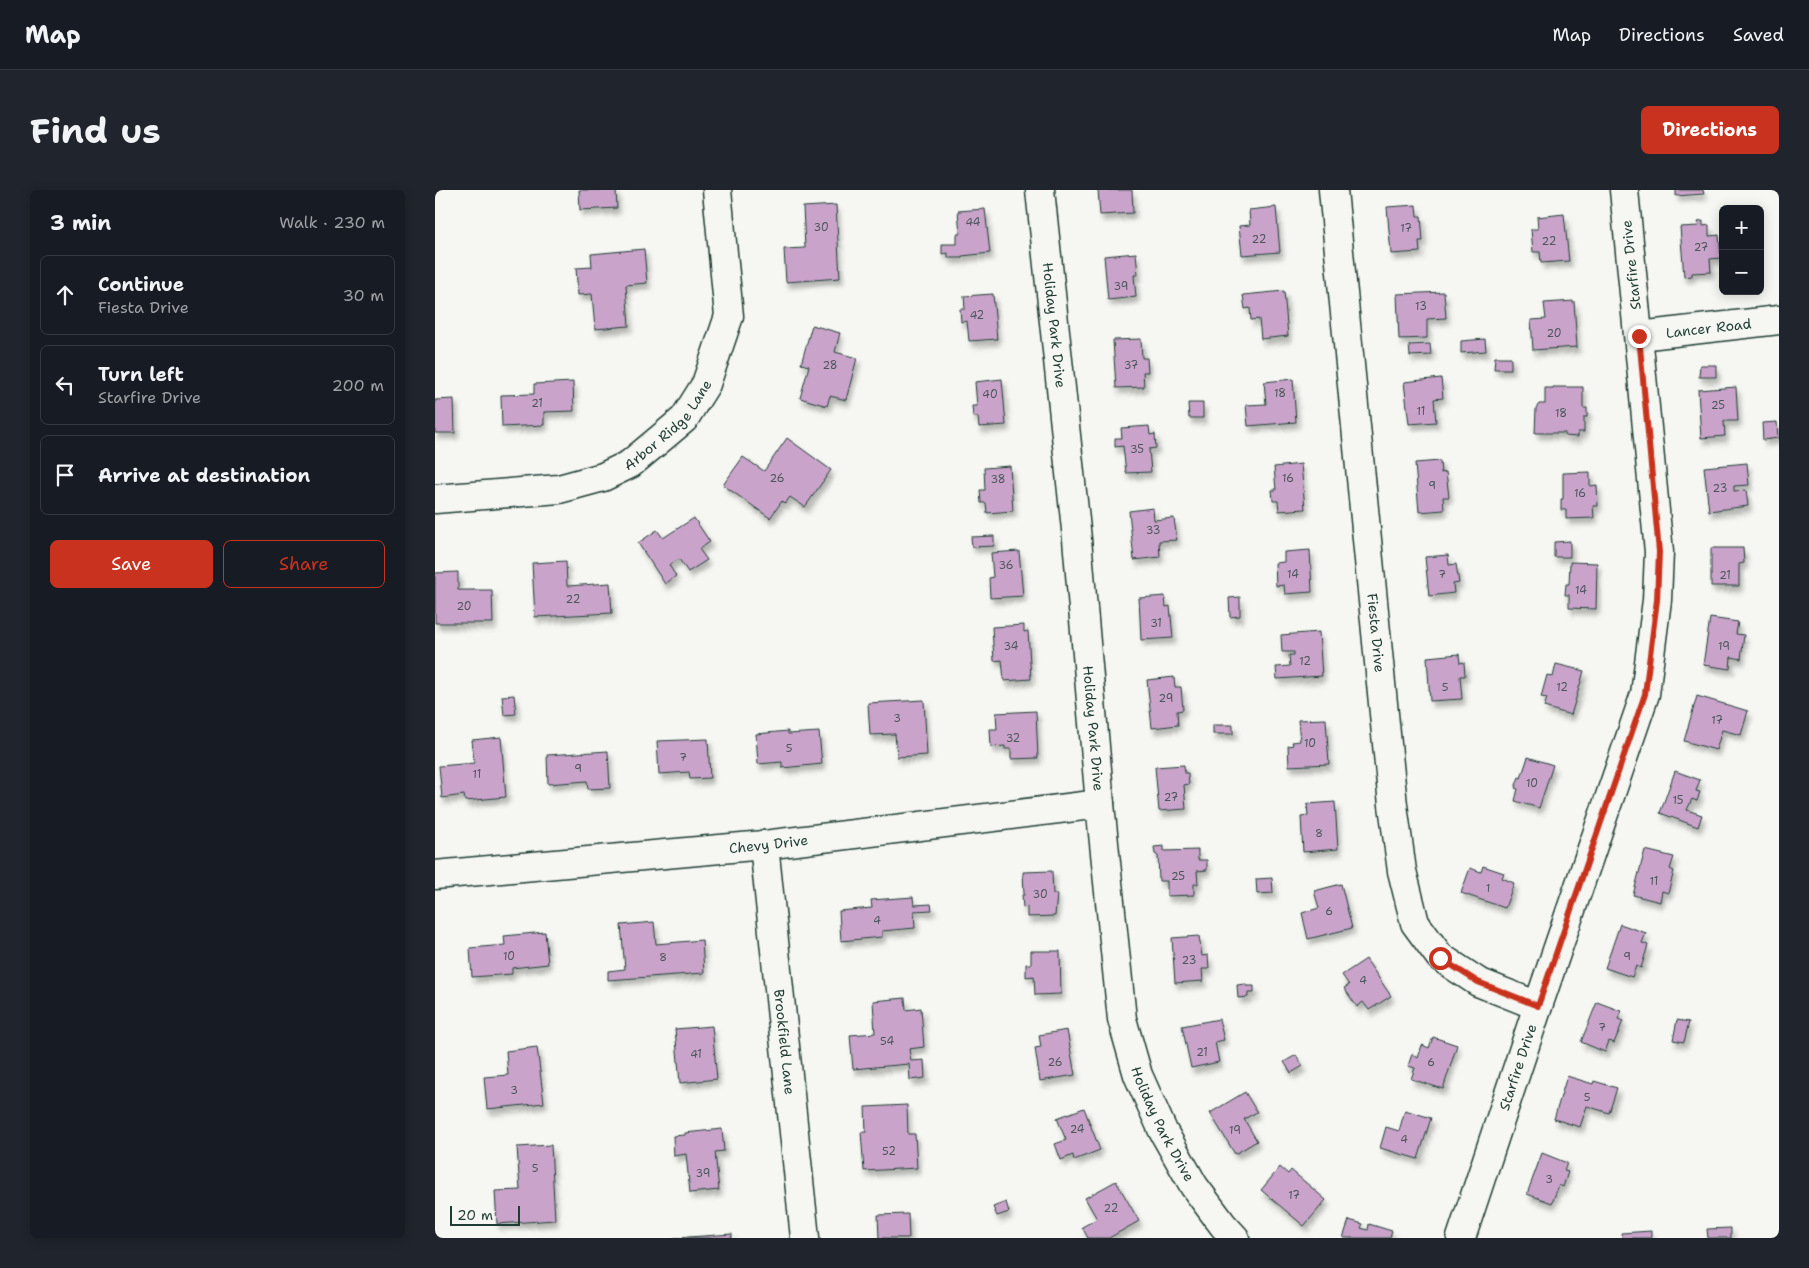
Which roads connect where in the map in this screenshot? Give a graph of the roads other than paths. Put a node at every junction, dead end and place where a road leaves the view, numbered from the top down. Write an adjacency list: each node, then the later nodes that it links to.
1 (717, 190): 7 (street, Arbor Ridge Lane)
2 (1040, 190): 8 (street, Holiday Park Drive)
3 (1333, 190): 11 (street, Fiesta Drive)
4 (1624, 190): 6 (street, Starfire Drive)
5 (1779, 320): 6 (street, Lancer Road)
6 (1639, 336): 11 (street, Starfire Drive)
7 (435, 499)
8 (1100, 804): 9 (street, Chevy Drive); 13 (street, Holiday Park Drive)
9 (764, 845): 10 (street, Chevy Drive); 12 (street, Brookfield Lane)
10 (435, 875)
11 (1538, 1006): 14 (street, Starfire Drive)
12 (805, 1238)
13 (1235, 1238)
14 (1461, 1238)

